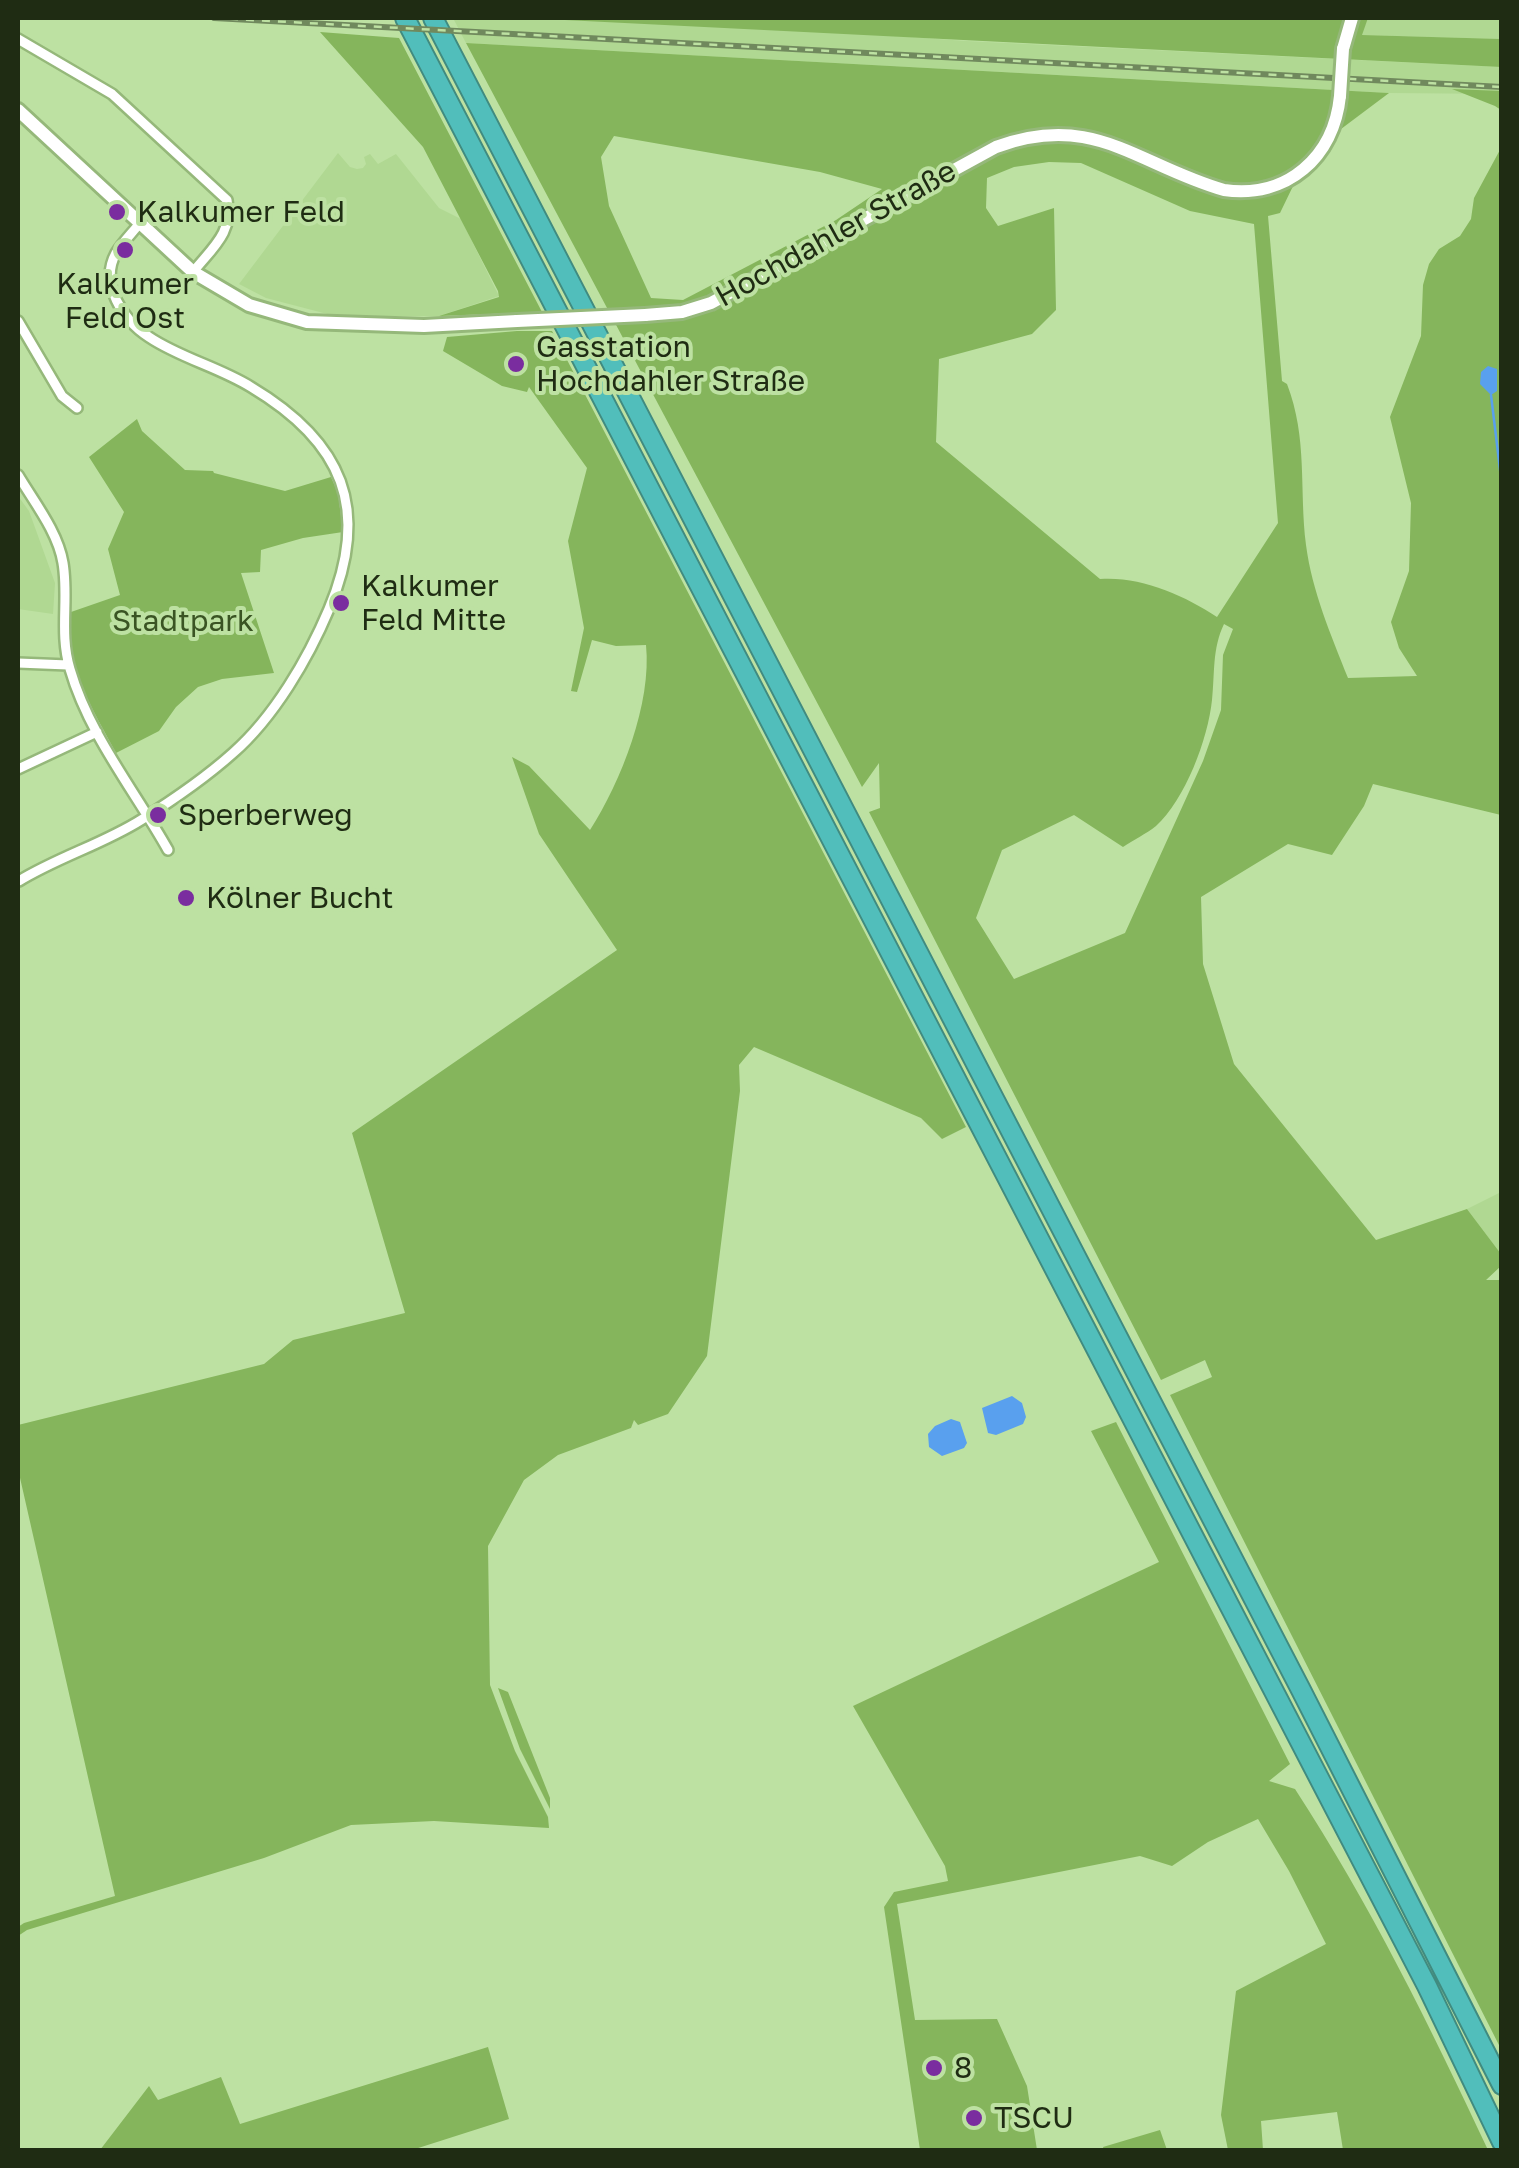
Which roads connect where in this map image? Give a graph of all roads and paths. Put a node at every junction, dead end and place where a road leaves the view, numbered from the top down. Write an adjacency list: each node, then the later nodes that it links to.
1 (405, 18): 19 (highway)
2 (434, 18): 18 (highway)
3 (1352, 18): 7 (main road, Hochdahler Straße, bridge)
4 (18, 39): 7 (street)
5 (18, 110): 6 (main road, Hochdahler Straße)
6 (140, 224): 7 (main road, Hochdahler Straße); 15 (street)
7 (194, 272)
8 (18, 321): 9 (street)
9 (77, 408)
10 (18, 475): 12 (street)
11 (18, 663): 12 (street)
12 (68, 665): 13 (street)
13 (97, 732): 14 (street); 15 (street)
14 (18, 769)
15 (148, 815): 16 (street); 17 (street)
16 (168, 850)
17 (19, 880)
18 (1502, 2085)
19 (1502, 2142)

